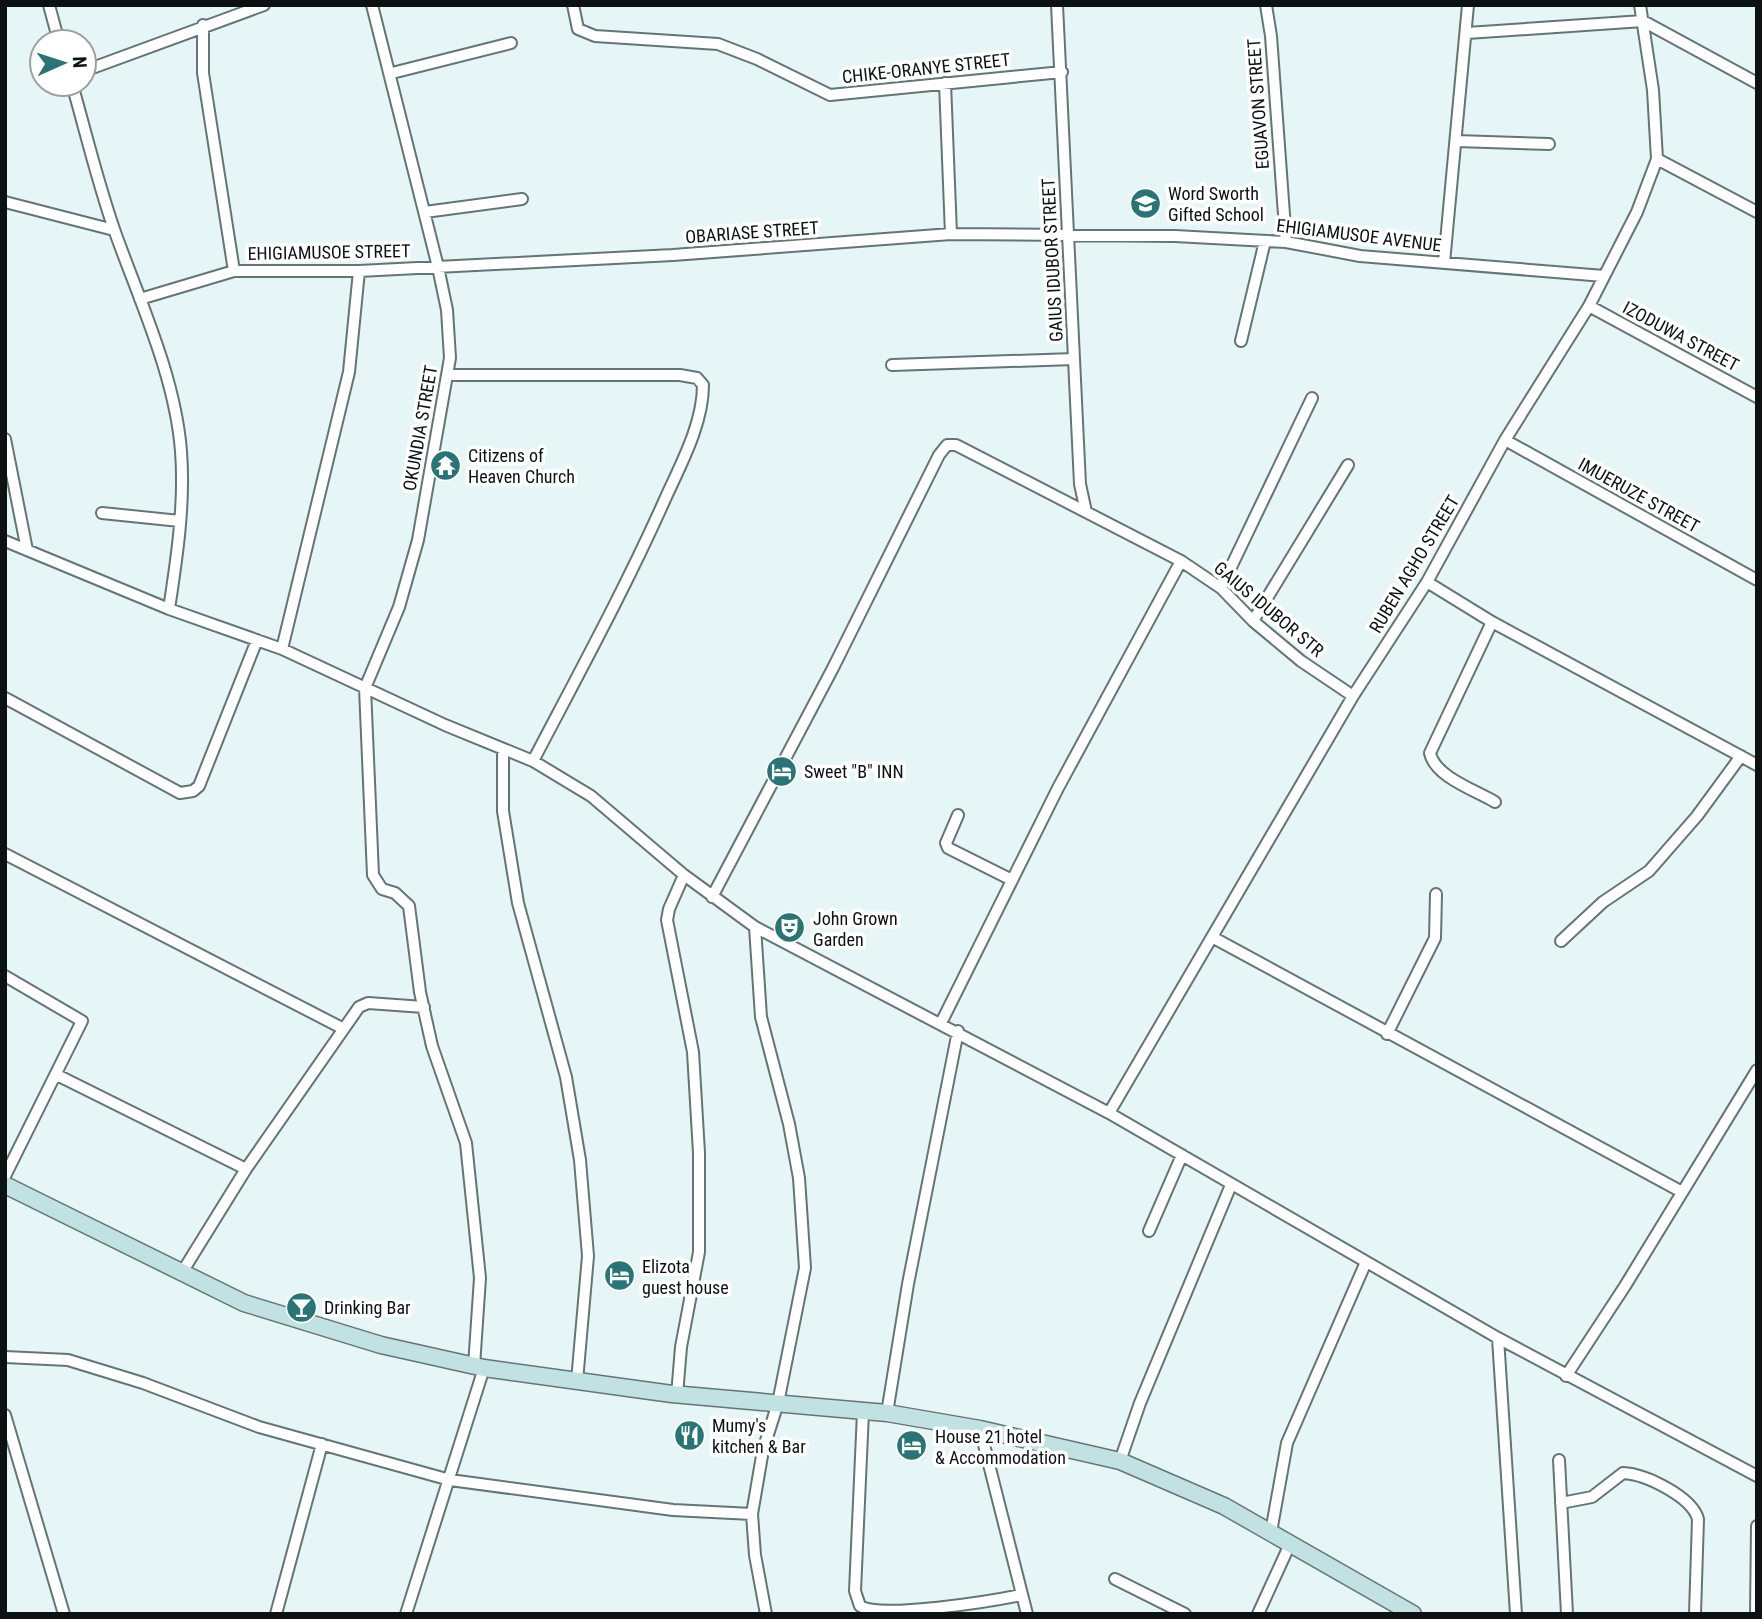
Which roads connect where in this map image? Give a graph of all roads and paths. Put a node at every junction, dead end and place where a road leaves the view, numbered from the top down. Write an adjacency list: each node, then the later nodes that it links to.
1 (50, 5): 11 (street)
2 (264, 5): 10 (street)
3 (372, 5): 16 (street, OKUNDIA STREET)
4 (573, 5): 17 (street, CHIKE-ORANYE STREET)
5 (1057, 5): 15 (street, GAIUS IDUBOR STREET)
6 (1266, 5): 31 (street, EGUAVON STREET)
7 (1468, 5): 12 (street)
8 (1640, 5): 9 (street, RUBEN AGHO STREET)
9 (1643, 21): 12 (street); 18 (street); 22 (street, RUBEN AGHO STREET)
10 (203, 25): 14 (street); 34 (street)
11 (56, 28)
12 (1466, 33): 20 (street)
13 (511, 43): 16 (street)
14 (98, 66)
15 (1062, 72): 17 (street, CHIKE-ORANYE STREET); 29 (street, GAIUS IDUBOR STREET)
16 (392, 73): 25 (street, OKUNDIA STREET)
17 (945, 83): 28 (street)
18 (1757, 83)
19 (76, 98): 27 (street)
20 (1456, 141): 21 (street); 32 (street)
21 (1549, 144)
22 (1657, 159): 26 (street); 36 (street, RUBEN AGHO STREET)
23 (522, 199): 25 (street)
24 (5, 202): 27 (street)
25 (425, 212): 33 (street, OKUNDIA STREET)
26 (1757, 212)
27 (114, 230): 37 (street)
28 (951, 234): 29 (street, OBARIASE STREET); 33 (street, OBARIASE STREET)
29 (1068, 237): 30 (street, EHIGIAMUSOE AVENUE); 40 (street, GAIUS IDUBOR STREET)
30 (1265, 241): 31 (street, EHIGIAMUSOE AVENUE); 39 (street)
31 (1286, 242): 32 (street, EHIGIAMUSOE AVENUE)
32 (1444, 263): 36 (street, EHIGIAMUSOE AVENUE)
33 (438, 267): 35 (street, EHIGIAMUSOE STREET); 42 (street, OKUNDIA STREET)
34 (234, 271): 35 (street, EHIGIAMUSOE STREET); 37 (street, EHIGIAMUSOE STREET)
35 (359, 271): 61 (street)
36 (1604, 276): 38 (street, RUBEN AGHO STREET)
37 (140, 299): 50 (street)
38 (1589, 306): 43 (street, IZODUWA STREET); 46 (street, RUBEN AGHO STREET)
39 (1241, 341)
40 (1074, 359): 41 (street); 49 (street, GAIUS IDUBOR STREET)
41 (892, 365)
42 (447, 374): 62 (street, OKUNDIA STREET); 67 (street)
43 (1757, 397)
44 (1312, 398): 56 (street)
45 (5, 439): 52 (street)
46 (1505, 440): 54 (street, IMUERUZE STREET); 55 (street, RUBEN AGHO STREET)
47 (1348, 465): 58 (street)
48 (102, 513): 50 (street)
49 (1086, 513): 53 (street, GAIUS IDUBOR STR); 75 (street, GAIUS IDUBOR STR)
50 (180, 521): 57 (street)
51 (5, 541): 52 (street)
52 (27, 550): 57 (street)
53 (1181, 561): 56 (street, GAIUS IDUBOR STR); 73 (street)
54 (1757, 580)
55 (1427, 582): 59 (street); 63 (street, RUBEN AGHO STREET)
56 (1222, 588): 58 (street, GAIUS IDUBOR STR)
57 (169, 609): 60 (street)
58 (1253, 621): 63 (street, GAIUS IDUBOR STR)
59 (1492, 622): 66 (street); 69 (street)
60 (257, 640): 61 (street); 64 (street)
61 (282, 649): 62 (street)
62 (365, 688): 65 (street); 80 (street)
63 (1353, 696): 77 (street, RUBEN AGHO STREET)
64 (5, 698)
65 (503, 750): 67 (street); 101 (street)
66 (1741, 757): 68 (street); 78 (street)
67 (533, 761): 72 (street)
68 (1757, 765)
69 (1495, 802)
70 (958, 815): 73 (street)
71 (5, 854): 82 (street)
72 (684, 875): 75 (street); 102 (street)
73 (1012, 880): 81 (street)
74 (1436, 894): 84 (street)
75 (712, 897): 76 (street)
76 (755, 927): 81 (street); 103 (street)
77 (1212, 937): 84 (street); 87 (street, RUBEN AGHO STREET)
78 (1561, 941)
79 (5, 976): 86 (street)
80 (424, 1007): 82 (street); 99 (street)
81 (941, 1023): 83 (street)
82 (342, 1028): 89 (street)
83 (957, 1031): 87 (street); 105 (street)
84 (1387, 1034): 93 (street)
85 (1757, 1070): 93 (street)
86 (57, 1075): 89 (street); 90 (street)
87 (1109, 1113): 88 (street)
88 (1182, 1155): 92 (street); 94 (street)
89 (246, 1169): 96 (street)
90 (5, 1176)
91 (5, 1185): 96 (street)
92 (1231, 1185): 95 (street); 110 (street)
93 (1682, 1192): 100 (street)
94 (1149, 1231)
95 (1366, 1262): 97 (street); 116 (street)
96 (181, 1274): 99 (street)
97 (1498, 1338): 100 (street); 128 (street)
98 (5, 1357): 108 (street)
99 (479, 1367): 101 (street); 112 (street)
100 (1566, 1376): 111 (street)
101 (577, 1381): 102 (street)
102 (677, 1395): 103 (street)
103 (778, 1403): 104 (street); 114 (street)
104 (863, 1412): 105 (street); 119 (street)
105 (887, 1413): 107 (street)
106 (5, 1415): 120 (street)
107 (979, 1429): 110 (street); 119 (street)
108 (322, 1444): 112 (street); 121 (street)
109 (1559, 1460): 113 (street)
110 (1119, 1461): 116 (street)
111 (1757, 1476)
112 (450, 1480): 114 (street); 122 (street)
113 (1561, 1503): 129 (street); 130 (street)
114 (752, 1514): 123 (street)
115 (1757, 1526): 131 (street)
116 (1271, 1532): 117 (street)
117 (1290, 1544): 126 (street); 127 (street)
118 (1115, 1579): 125 (street)
119 (1021, 1595): 124 (street)
120 (64, 1614)
121 (276, 1614)
122 (407, 1614)
123 (766, 1614)
124 (1027, 1614)
125 (1185, 1614)
126 (1258, 1614)
127 (1413, 1614)
128 (1516, 1614)
129 (1567, 1614)
130 (1695, 1614)
131 (1756, 1614)

